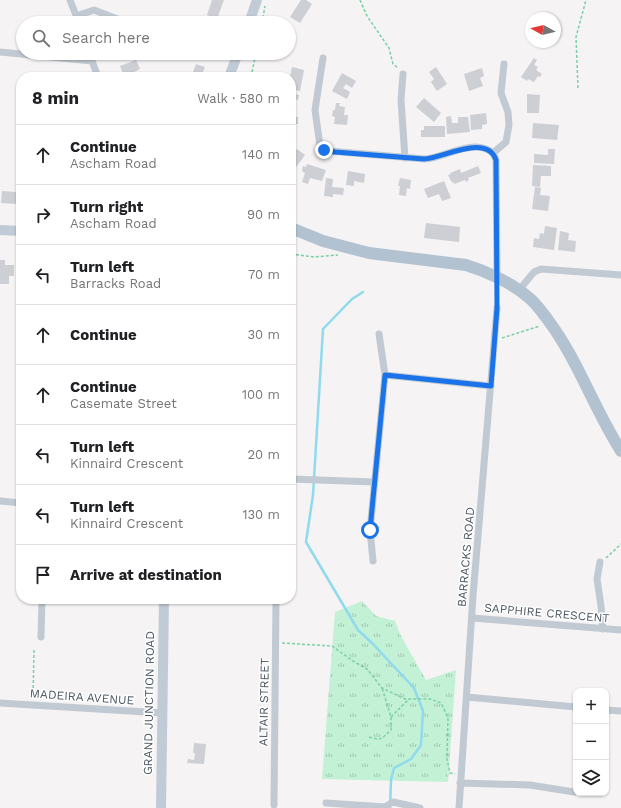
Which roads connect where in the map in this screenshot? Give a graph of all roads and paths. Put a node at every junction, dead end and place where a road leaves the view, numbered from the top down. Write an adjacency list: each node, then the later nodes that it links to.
1 (70, 0): 5 (street)
2 (360, 0): 21 (path)
3 (586, 0): 22 (path)
4 (261, 2): 8 (main road); 9 (path)
5 (76, 16)
6 (84, 16): 7 (street)
7 (110, 16)
8 (253, 16)
9 (262, 16)
10 (0, 52): 11 (street)
11 (16, 54)
12 (323, 58): 24 (street)
13 (82, 60): 16 (street)
14 (235, 60): 19 (main road)
15 (255, 60): 20 (path)
16 (92, 61): 18 (street)
17 (504, 64): 23 (street)
18 (96, 72)
19 (231, 72)
20 (252, 72)
21 (403, 74): 24 (street)
22 (578, 88)
23 (493, 153): 24 (street); 31 (street)
24 (405, 158)
25 (0, 230): 27 (main road)
26 (296, 230): 31 (main road)
27 (16, 231)
28 (296, 254): 29 (path)
29 (338, 256)
30 (621, 275): 32 (street)
31 (497, 277): 32 (main road); 33 (path)
32 (519, 290): 34 (main road)
33 (497, 308): 36 (street, BARRACKS ROAD)
34 (550, 323): 36 (path); 39 (main road)
35 (378, 334): 37 (street)
36 (494, 340): 38 (street, BARRACKS ROAD)
37 (385, 375): 38 (street); 41 (street)
38 (491, 386): 50 (street, BARRACKS ROAD)
39 (621, 451)
40 (296, 479): 41 (street)
41 (374, 482): 45 (street)
42 (0, 501): 43 (street)
43 (16, 503)
44 (621, 544): 46 (path)
45 (373, 561)
46 (599, 563): 51 (street)
47 (42, 604): 53 (street)
48 (164, 604): 64 (main road, GRAND JUNCTION ROAD)
49 (276, 604): 54 (street, ALTAIR STREET)
50 (472, 618): 51 (street, SAPPHIRE CRESCENT); 57 (street, BARRACKS ROAD)
51 (603, 629): 52 (street, SAPPHIRE CRESCENT)
52 (621, 630)
53 (41, 637)
54 (276, 643): 56 (path); 71 (street, ALTAIR STREET)
55 (34, 650): 60 (path)
56 (382, 688): 58 (path); 65 (path)
57 (467, 698): 61 (street); 68 (street, BARRACKS ROAD)
58 (408, 699): 65 (path); 67 (path)
59 (0, 703): 60 (street, MADEIRA AVENUE)
60 (33, 705): 64 (street, MADEIRA AVENUE)
61 (573, 707)
62 (609, 710): 63 (street)
63 (621, 711)
64 (162, 714): 72 (main road, GRAND JUNCTION ROAD)
65 (391, 717): 66 (path)
66 (369, 736)
67 (450, 773)
68 (460, 783): 69 (street); 74 (street, BARRACKS ROAD)
69 (573, 792)
70 (326, 803): 73 (street)
71 (274, 805)
72 (161, 808)
73 (420, 808)
74 (459, 808)

